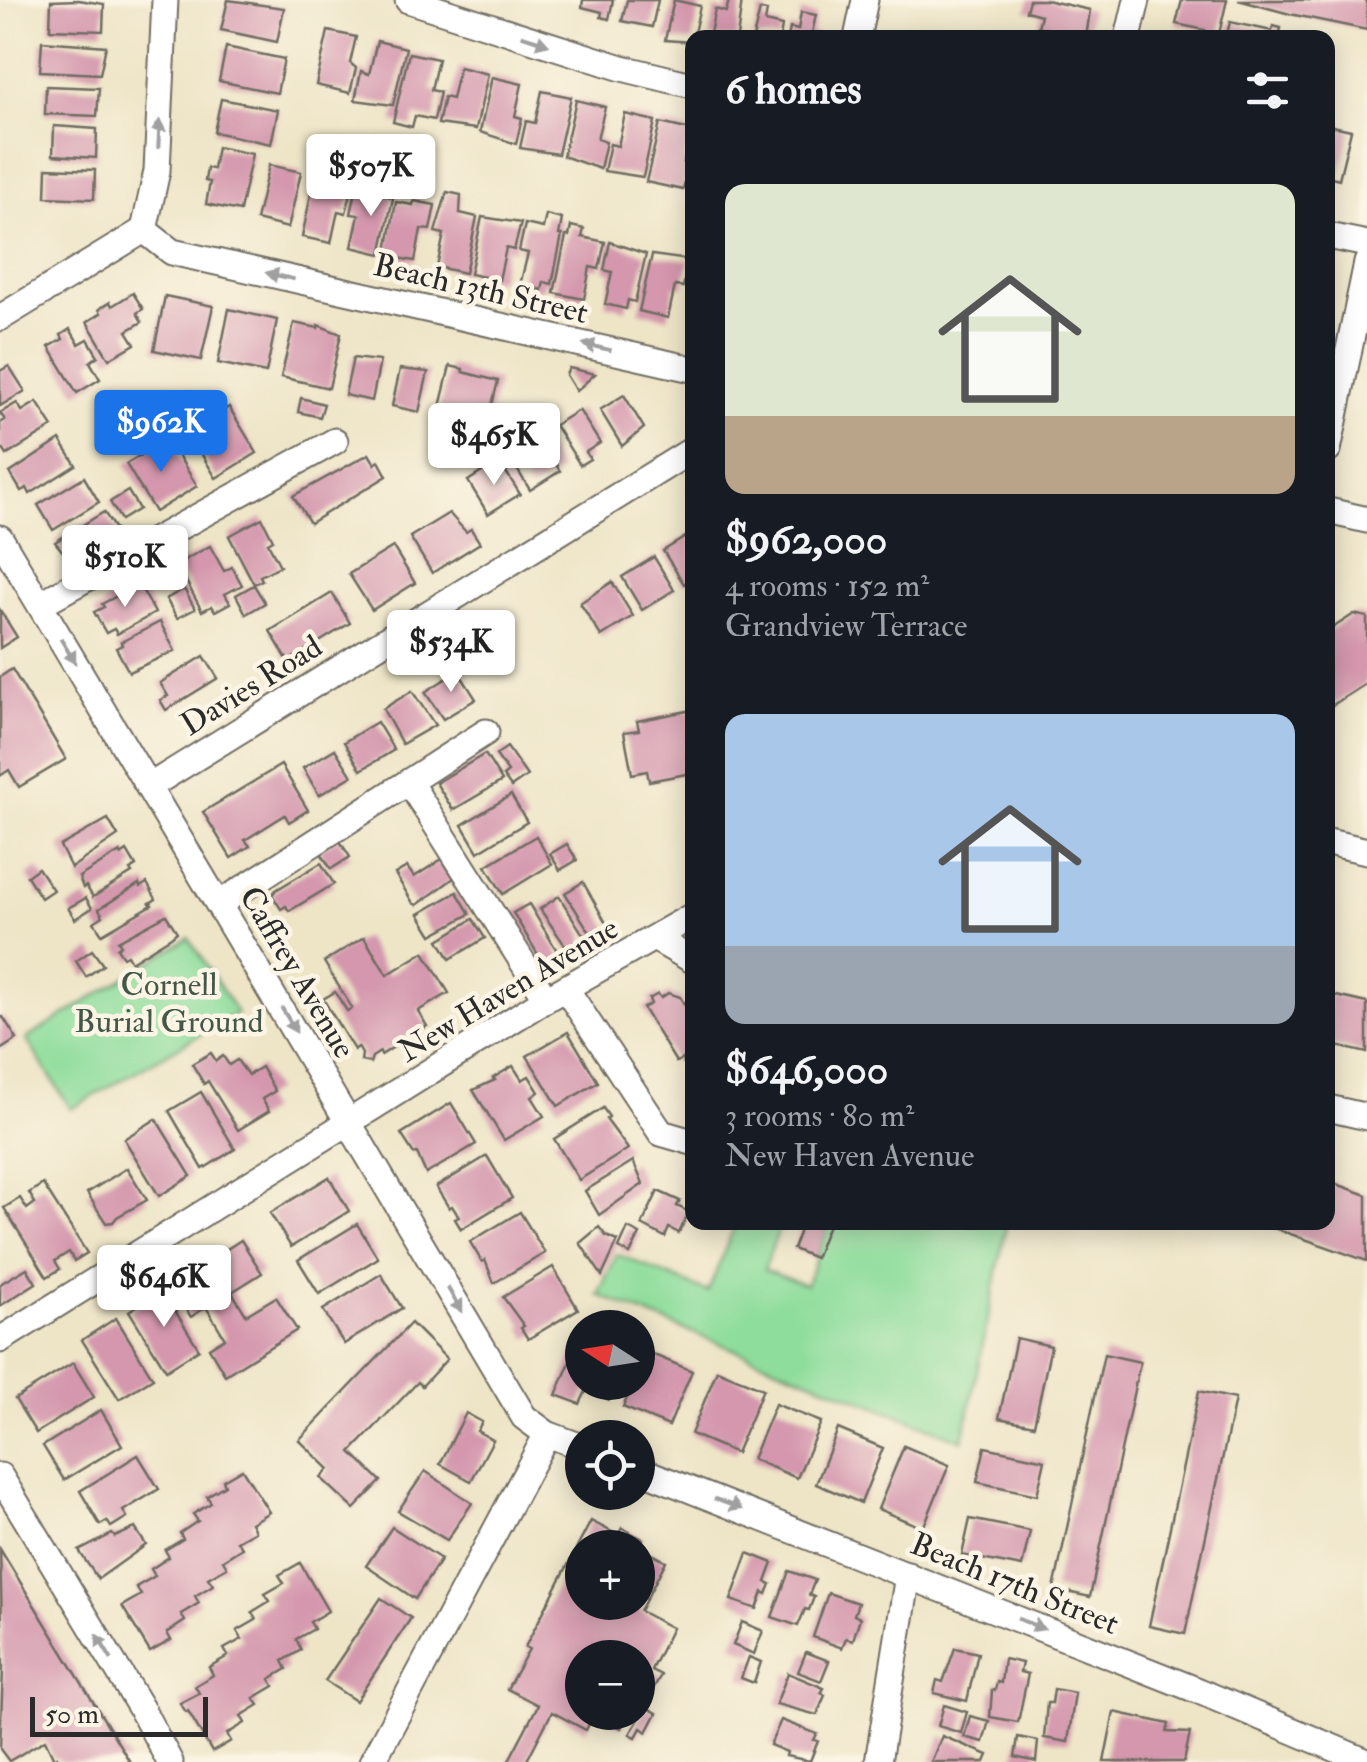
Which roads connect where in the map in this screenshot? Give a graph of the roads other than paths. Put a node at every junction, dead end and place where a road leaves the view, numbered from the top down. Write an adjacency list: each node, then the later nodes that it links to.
1 (164, 0): 8 (street, one-way to 1)
2 (408, 0): 7 (street, one-way to 7)
3 (864, 0): 5 (street)
4 (1136, 0): 6 (street)
5 (858, 30)
6 (1130, 30)
7 (685, 83)
8 (144, 230): 12 (street); 13 (street, Beach 13th Street, one-way to 8)
9 (1335, 237): 10 (street)
10 (1367, 244)
11 (1367, 263): 14 (street)
12 (0, 318)
13 (685, 367)
14 (1335, 416)
15 (335, 441): 20 (street)
16 (685, 454): 23 (street, Davies Road)
17 (1335, 513): 18 (street)
18 (1367, 520)
19 (0, 538): 20 (street, Caffrey Avenue)
20 (40, 604): 23 (street, Caffrey Avenue, one-way to 23)
21 (486, 732): 22 (street)
22 (409, 782): 26 (street); 30 (street)
23 (150, 786): 26 (street, Caffrey Avenue)
24 (1335, 844): 25 (street)
25 (1367, 851)
26 (219, 904): 33 (street, Caffrey Avenue, one-way to 33)
27 (685, 920): 28 (street, New Haven Avenue)
28 (656, 939): 29 (street); 30 (street, New Haven Avenue)
29 (685, 956)
30 (556, 994): 33 (street, New Haven Avenue); 34 (street)
31 (1335, 1109): 32 (street)
32 (1367, 1116)
33 (350, 1123): 35 (street, New Haven Avenue); 36 (street, Caffrey Avenue, one-way to 36)
34 (685, 1140)
35 (0, 1340)
36 (547, 1434): 37 (street); 42 (street)
37 (565, 1441)
38 (0, 1476): 41 (street, one-way to 38)
39 (655, 1476): 40 (street, Beach 17th Street, one-way to 40)
40 (908, 1575): 43 (street); 44 (street, Beach 17th Street, one-way to 44)
41 (170, 1762)
42 (372, 1762)
43 (878, 1762)
44 (1367, 1762)

